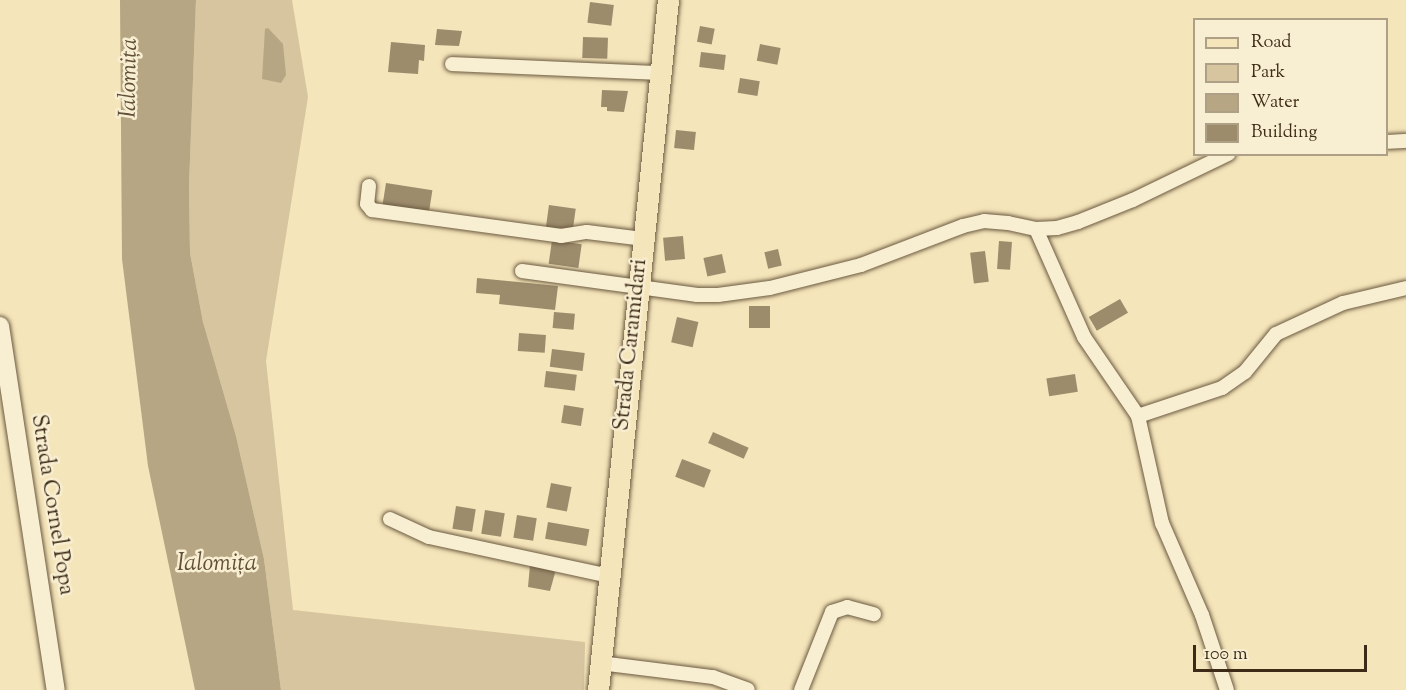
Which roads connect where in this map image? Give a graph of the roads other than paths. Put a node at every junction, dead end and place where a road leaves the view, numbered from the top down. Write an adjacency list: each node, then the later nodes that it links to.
1 (668, 0): 3 (main road, Strada Caramidari)
2 (452, 64): 3 (street)
3 (660, 73): 9 (main road, Strada Caramidari)
4 (1406, 141): 5 (street)
5 (1388, 142)
6 (1224, 156): 8 (street)
7 (369, 186): 9 (street)
8 (1036, 229): 11 (street); 14 (street)
9 (644, 239): 11 (main road, Strada Caramidari)
10 (522, 271): 11 (street)
11 (638, 287): 16 (main road, Strada Caramidari)
12 (1406, 288): 14 (street)
13 (0, 326): 19 (main road, Strada Cornel Popa)
14 (1138, 416): 23 (street)
15 (390, 519): 16 (street)
16 (609, 576): 18 (main road, Strada Caramidari)
17 (874, 614): 22 (street)
18 (600, 663): 20 (main road, Strada Caramidari); 21 (street)
19 (56, 690)
20 (598, 690)
21 (748, 690)
22 (801, 690)
23 (1227, 690)

